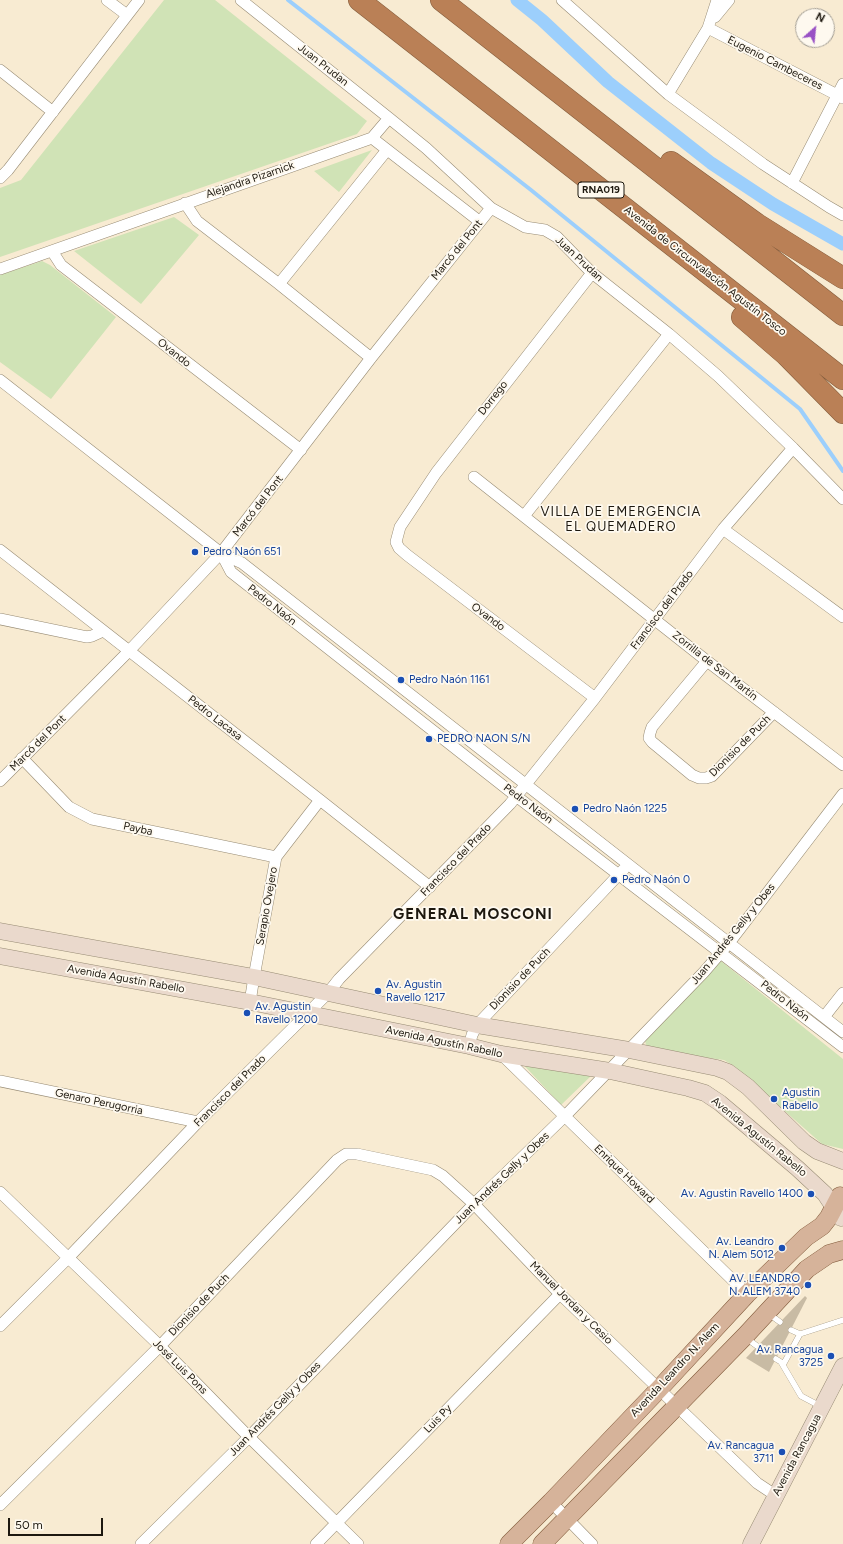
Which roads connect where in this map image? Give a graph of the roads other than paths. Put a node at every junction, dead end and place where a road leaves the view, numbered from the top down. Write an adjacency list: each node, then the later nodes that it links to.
1 (107, 0): 9 (street)
2 (138, 0): 9 (street)
3 (241, 0): 17 (street, Juan Prudan)
4 (360, 0): 27 (highway, Avenida de Circunvalación Agustín Tosco / RNA019)
5 (441, 0): 13 (highway)
6 (562, 0): 14 (street)
7 (717, 0): 10 (street)
8 (729, 0): 10 (street)
9 (127, 15): 16 (street)
10 (709, 25): 14 (street); 15 (street, Eugenio Cambeceres)
11 (0, 70): 16 (street)
12 (843, 84): 15 (street)
13 (552, 87): 30 (highway); 32 (highway)
14 (666, 92): 21 (street)
15 (840, 96): 21 (street)
16 (53, 112): 20 (street)
17 (389, 118): 18 (street); 23 (street, Juan Prudan)
18 (372, 138): 19 (street); 22 (street, Alejandra Pizarnick)
19 (386, 150): 25 (street); 31 (street)
20 (0, 178)
21 (792, 183): 24 (street)
22 (185, 203): 26 (street, Alejandra Pizarnick); 31 (street)
23 (491, 208): 25 (street, Marcó del Pont); 29 (street, Juan Prudan)
24 (843, 215)
25 (479, 221): 34 (street, Marcó del Pont)
26 (52, 251): 28 (street, Alejandra Pizarnick); 39 (street, Ovando)
27 (684, 255): 35 (highway, Avenida de Circunvalación Agustín Tosco / RNA019); 37 (highway)
28 (0, 269)
29 (592, 273): 33 (street, Juan Prudan); 43 (street, Dorrego)
30 (843, 278)
31 (279, 284): 34 (street)
32 (843, 315)
33 (669, 334): 38 (street, Juan Prudan); 42 (street)
34 (371, 358): 39 (street, Marcó del Pont)
35 (843, 379)
36 (0, 380): 46 (street, Pedro Naón)
37 (843, 413)
38 (794, 448): 41 (street, Juan Prudan); 44 (street, Francisco del Prado)
39 (301, 450): 46 (street, Marcó del Pont)
40 (474, 478): 42 (street, Zorrilla de San Martín)
41 (843, 499)
42 (524, 516): 49 (street, Zorrilla de San Martín)
43 (400, 527): 53 (street, Ovando)
44 (723, 529): 47 (street); 49 (street, Francisco del Prado)
45 (0, 550): 50 (street, Pedro Lacasa)
46 (221, 553): 51 (street, Marcó del Pont); 58 (street, Pedro Naón); 60 (street, Pedro Naón)
47 (843, 617)
48 (0, 619): 50 (street)
49 (655, 619): 52 (street, Zorrilla de San Martín); 53 (street, Francisco del Prado)
50 (103, 631): 51 (street, Pedro Lacasa)
51 (129, 651): 55 (street, Marcó del Pont); 61 (street, Pedro Lacasa)
52 (707, 661): 54 (street, Zorrilla de San Martín); 54 (street, Dionisio de Puch)
53 (595, 698): 58 (street, Francisco del Prado)
54 (774, 712): 56 (street, Zorrilla de San Martín)
55 (22, 758): 57 (street, Marcó del Pont); 62 (street, Payba)
56 (843, 765)
57 (0, 782)
58 (525, 785): 60 (street, Francisco del Prado); 63 (street, Pedro Naón)
59 (843, 794): 67 (street, Juan Andrés Gelly y Obes)
60 (516, 796): 64 (street, Pedro Naón); 65 (street, Francisco del Prado)
61 (320, 800): 62 (street, Serapio Ovejero); 65 (street, Pedro Lacasa)
62 (276, 857): 70 (street, Serapio Ovejero)
63 (628, 864): 64 (street, Dionisio de Puch); 67 (street, Pedro Naón)
64 (620, 874): 68 (street, Pedro Naón); 76 (street, Dionisio de Puch)
65 (430, 887): 71 (street, Francisco del Prado)
66 (0, 931): 70 (main road)
67 (729, 943): 68 (street, Juan Andrés Gelly y Obes); 75 (street, Pedro Naón)
68 (721, 952): 79 (street, Pedro Naón); 80 (street, Juan Andrés Gelly y Obes)
69 (0, 956): 73 (main road, Avenida Agustín Rabello)
70 (254, 977): 71 (main road); 73 (street, Serapio Ovejero)
71 (328, 993): 74 (street, Francisco del Prado); 76 (main road)
72 (843, 993): 75 (street)
73 (250, 1002): 74 (main road, Avenida Agustín Rabello)
74 (307, 1014): 78 (main road, Avenida Agustín Rabello); 85 (street, Francisco del Prado)
75 (824, 1017): 77 (street, Pedro Naón)
76 (476, 1025): 78 (street, Dionisio de Puch); 80 (main road)
77 (843, 1032)
78 (469, 1046): 81 (main road, Avenida Agustín Rabello)
79 (843, 1047)
80 (629, 1050): 82 (street, Juan Andrés Gelly y Obes); 87 (main road)
81 (502, 1054): 82 (main road, Avenida Agustín Rabello); 84 (street, Enrique Howard)
82 (610, 1071): 84 (street, Juan Andrés Gelly y Obes); 90 (main road, Avenida Agustín Rabello)
83 (0, 1081): 85 (street, Genaro Perugorria)
84 (565, 1116): 89 (street, Juan Andrés Gelly y Obes); 94 (street, Enrique Howard)
85 (198, 1122): 92 (street, Francisco del Prado)
86 (346, 1154): 89 (street, Manuel Jordan y Cesio); 99 (street, Dionisio de Puch)
87 (843, 1161)
88 (0, 1192): 92 (street, José Luis Pons)
89 (474, 1204): 93 (street, Manuel Jordan y Cesio); 106 (street, Juan Andrés Gelly y Obes)
90 (840, 1206): 94 (main road, Avenida Leandro N. Alem)
91 (843, 1250): 104 (main road)
92 (68, 1258): 96 (street, Francisco del Prado); 99 (street, José Luis Pons)
93 (560, 1294): 103 (street, Manuel Jordan y Cesio); 111 (street, Luis Py)
94 (747, 1294): 103 (main road, Avenida Leandro N. Alem)
95 (843, 1320): 98 (lane)
96 (0, 1326)
97 (791, 1330): 98 (lane)
98 (800, 1334): 101 (lane)
99 (160, 1346): 106 (street, José Luis Pons); 109 (street, Dionisio de Puch)
100 (776, 1359): 101 (lane)
101 (783, 1365): 105 (lane)
102 (843, 1366): 105 (main road, Avenida Rancagua)
103 (659, 1388): 104 (street, Manuel Jordan y Cesio); 108 (main road, Avenida Leandro N. Alem)
104 (677, 1406): 107 (street, Manuel Jordan y Cesio); 110 (main road)
105 (822, 1407): 107 (main road, Avenida Rancagua)
106 (249, 1437): 111 (street, José Luis Pons); 112 (street, Juan Andrés Gelly y Obes)
107 (775, 1496): 118 (main road, Avenida Rancagua)
108 (551, 1502): 110 (street); 115 (main road, Avenida Leandro N. Alem)
109 (0, 1505)
110 (566, 1519): 116 (main road); 117 (street)
111 (336, 1524): 113 (street, Luis Py); 114 (street, José Luis Pons)
112 (141, 1544)
113 (316, 1544)
114 (358, 1544)
115 (509, 1544)
116 (542, 1544)
117 (592, 1544)
118 (751, 1544)

